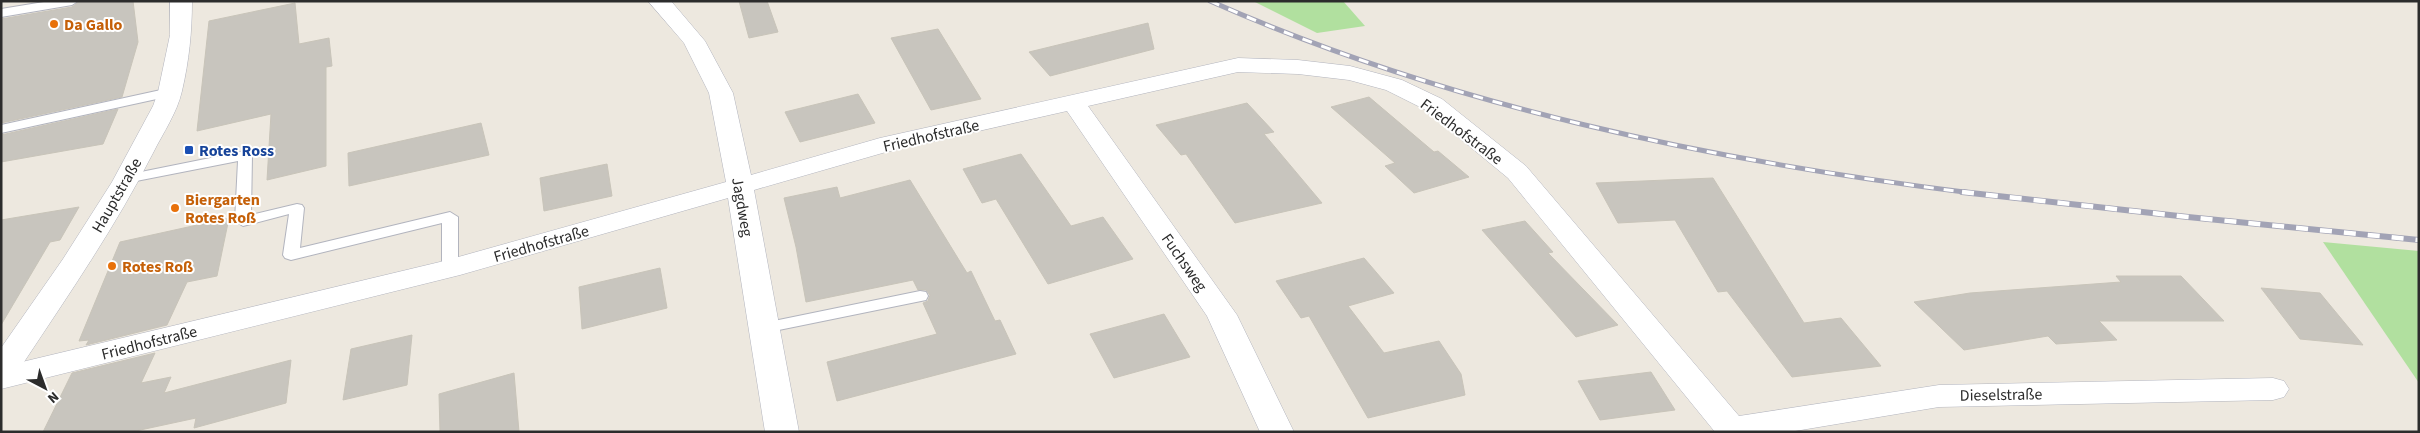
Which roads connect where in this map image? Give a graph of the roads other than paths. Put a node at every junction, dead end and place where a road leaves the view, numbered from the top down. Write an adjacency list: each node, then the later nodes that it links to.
1 (72, 1): 4 (lane)
2 (181, 1): 5 (street, Hauptstraße)
3 (658, 1): 9 (street, Jagdweg)
4 (1, 14)
5 (170, 92): 7 (lane); 8 (street, Hauptstraße)
6 (1074, 103): 9 (street, Friedhofstraße); 15 (street, Friedhofstraße); 17 (street, Fuchsweg)
7 (1, 129)
8 (126, 179): 10 (lane); 13 (street, Hauptstraße)
9 (740, 187): 10 (street, Friedhofstraße); 12 (street, Jagdweg)
10 (450, 269): 13 (street, Friedhofstraße)
11 (920, 296): 12 (lane)
12 (764, 328): 16 (street, Jagdweg)
13 (4, 365)
14 (2273, 389): 15 (street, Dieselstraße)
15 (1733, 430)
16 (782, 432)
17 (1277, 432)

